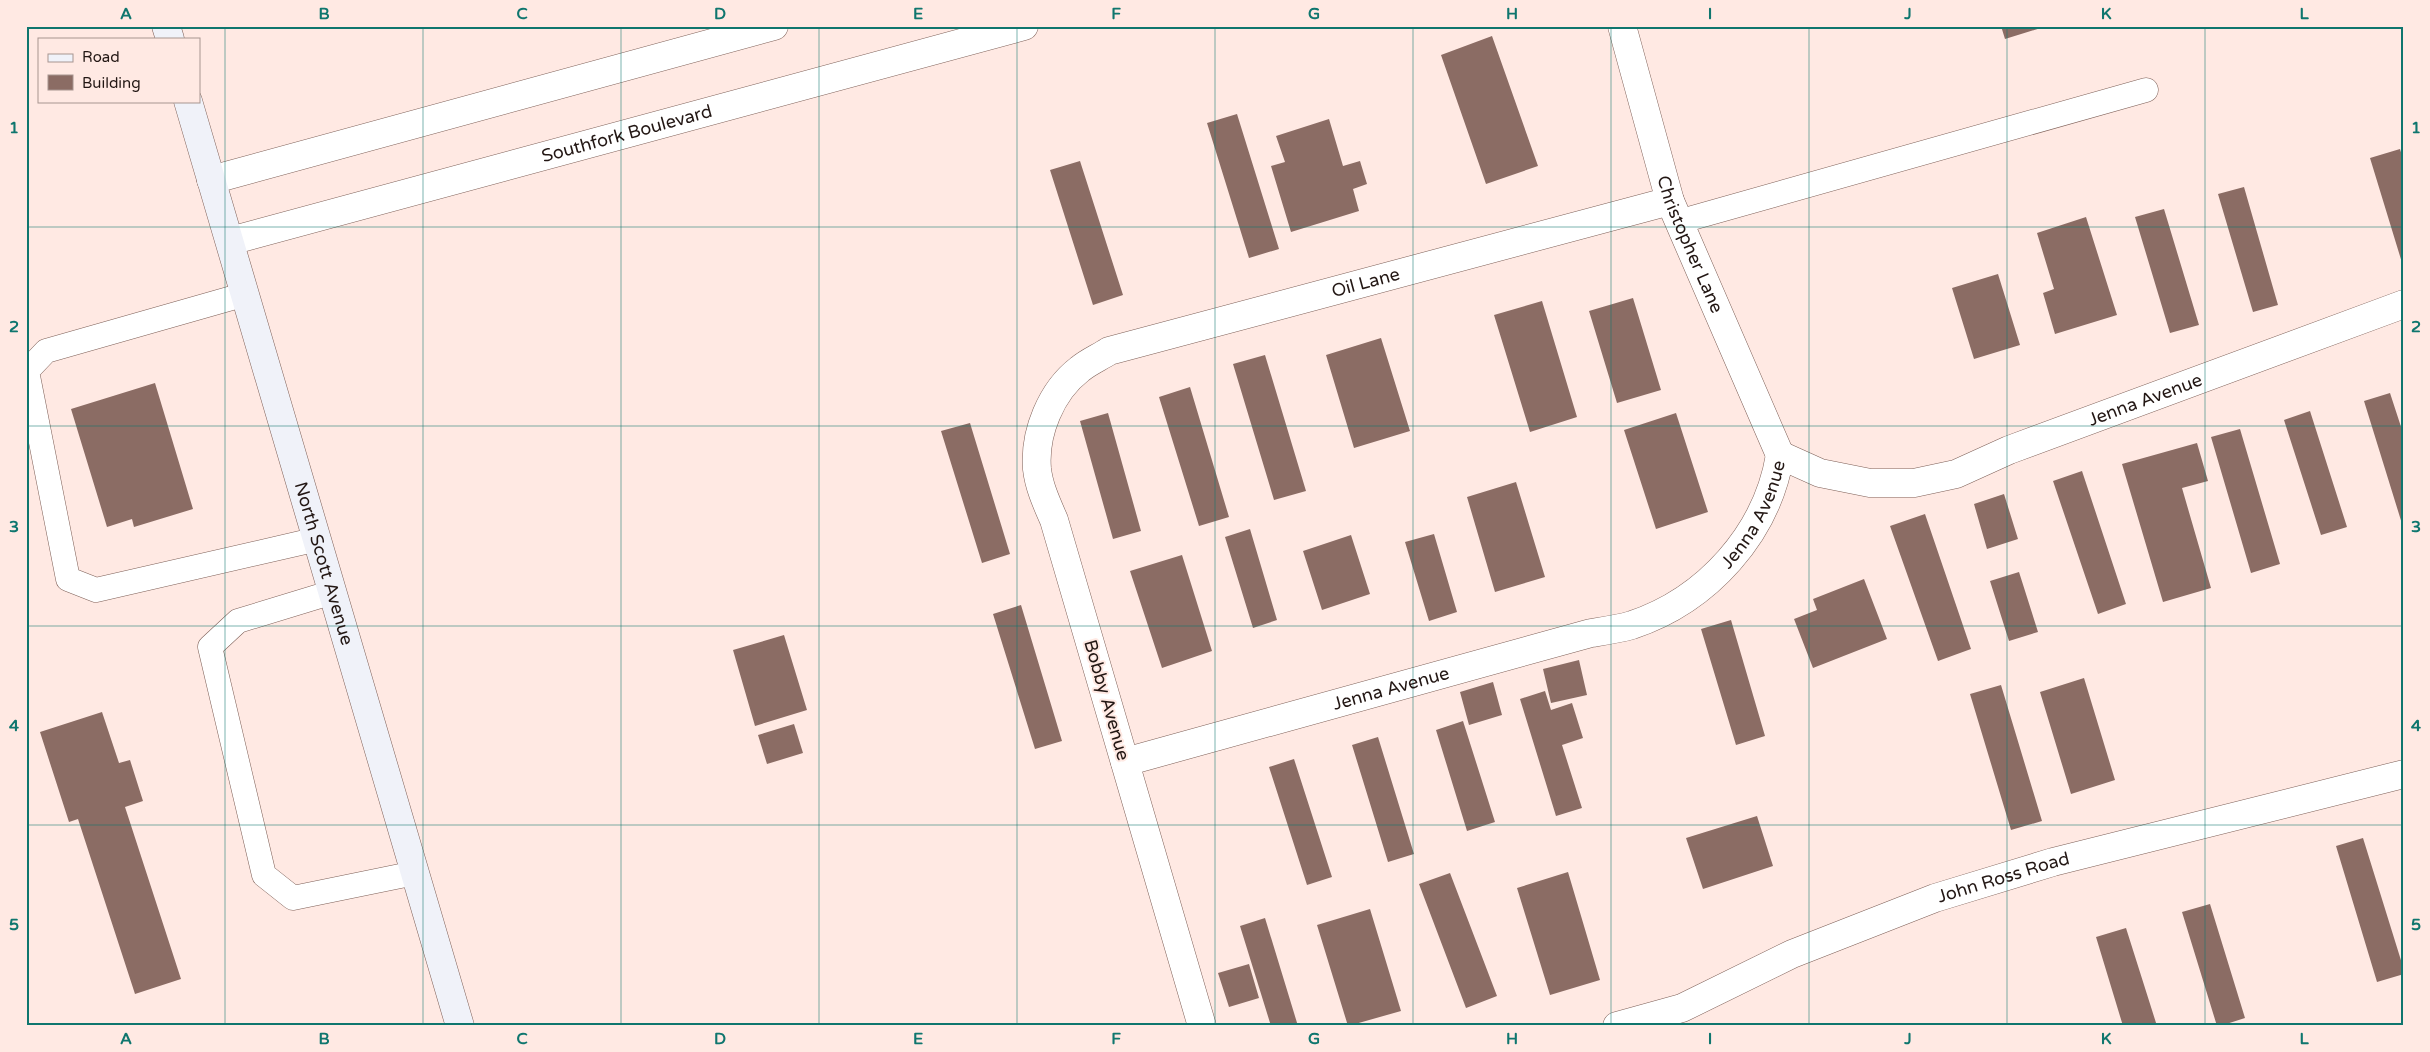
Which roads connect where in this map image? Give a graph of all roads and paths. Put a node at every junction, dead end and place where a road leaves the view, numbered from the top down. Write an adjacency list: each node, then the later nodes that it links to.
1 (166, 26): 5 (main road)
2 (774, 26): 8 (street)
3 (1024, 26): 10 (street, Southfork Boulevard)
4 (1622, 26): 9 (street, Christopher Lane)
5 (170, 38)
6 (2146, 90): 9 (lane)
7 (188, 102): 8 (main road, North Scott Avenue)
8 (211, 180): 10 (main road, North Scott Avenue)
9 (1674, 212): 13 (street, Oil Lane); 14 (street, Christopher Lane)
10 (230, 241): 11 (main road, North Scott Avenue)
11 (246, 294): 15 (main road, North Scott Avenue); 15 (lane)
12 (2404, 304): 14 (street, Jenna Avenue)
13 (1069, 379): 17 (street, Bobby Avenue)
14 (1780, 455): 17 (street, Jenna Avenue)
15 (318, 539): 16 (main road, North Scott Avenue)
16 (333, 592): 19 (main road, North Scott Avenue); 19 (lane)
17 (1125, 762): 21 (street, Bobby Avenue)
18 (2404, 774): 22 (street, John Ross Road)
19 (415, 873): 20 (main road, North Scott Avenue)
20 (460, 1026)
21 (1202, 1026)
22 (1617, 1026)

